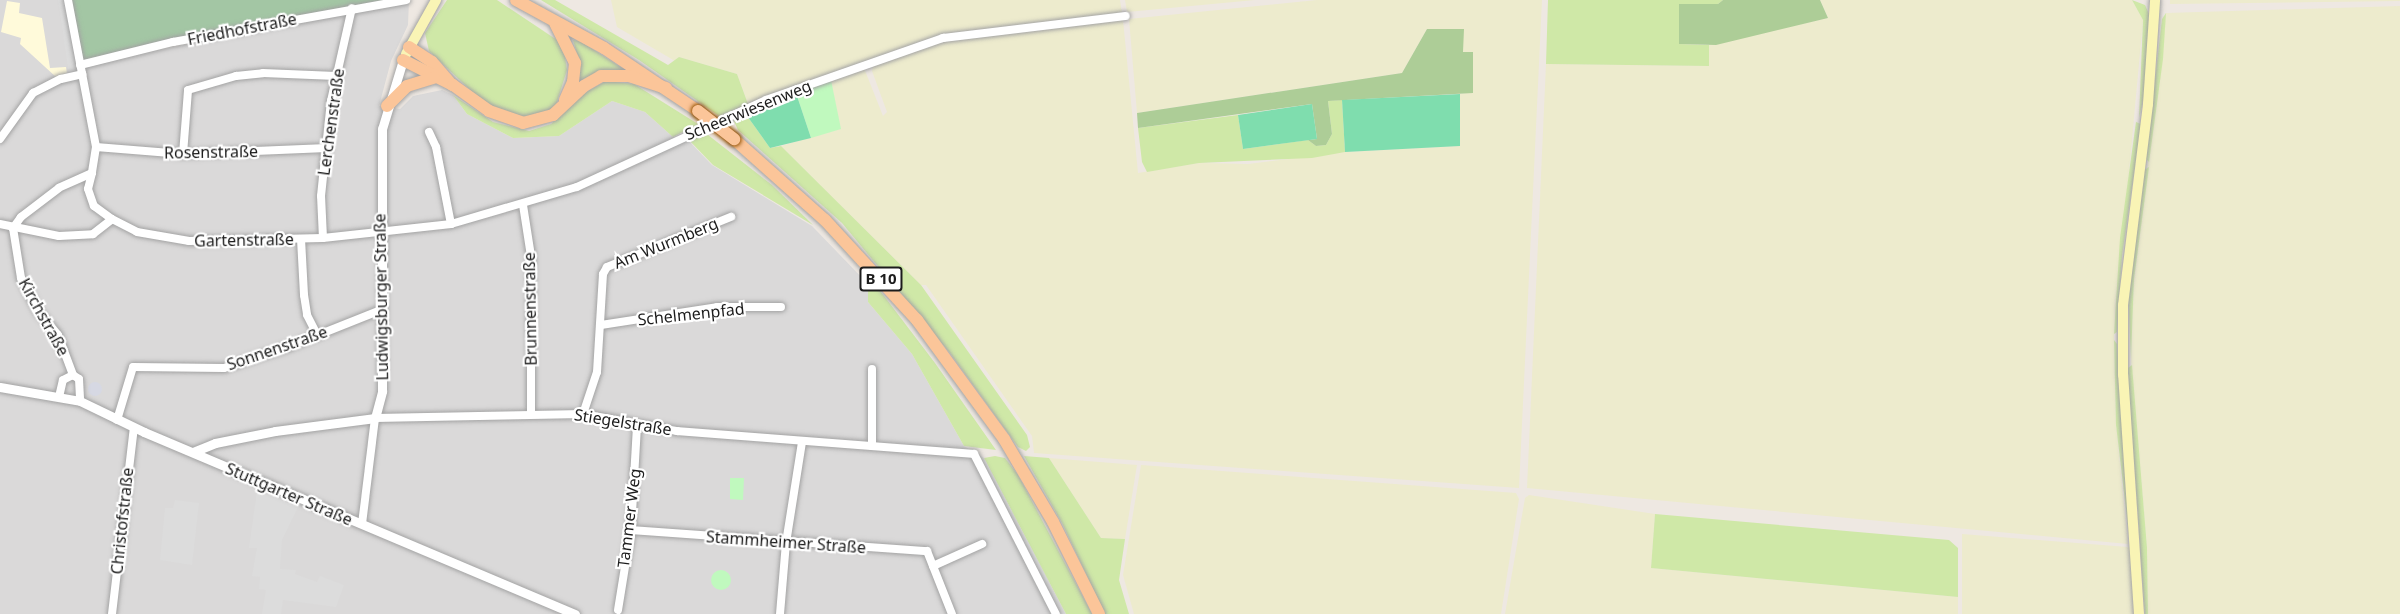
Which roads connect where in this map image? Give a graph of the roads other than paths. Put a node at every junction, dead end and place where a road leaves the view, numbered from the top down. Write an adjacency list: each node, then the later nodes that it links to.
1 (68, 0): 11 (street)
2 (406, 0): 6 (street, Friedhofstraße)
3 (436, 0): 9 (main road, Ludwigsburger Straße)
4 (516, 0): 8 (main road, B 10)
5 (2155, 0): 64 (main road)
6 (352, 8): 11 (street, Friedhofstraße); 13 (street, Lerchenstraße)
7 (1126, 16): 25 (street, Scheerwiesenweg)
8 (553, 20): 16 (main road, B 10); 18 (main road)
9 (409, 47): 10 (main road, Ludwigsburger Straße); 15 (main road)
10 (404, 60): 14 (main road); 17 (street, Ludwigsburger Straße)
11 (80, 64): 12 (street)
12 (82, 74): 20 (street); 21 (street)
13 (336, 76): 22 (street, Lerchenstraße); 23 (street)
14 (434, 78): 15 (main road); 17 (main road)
15 (453, 86): 18 (main road)
16 (666, 88): 18 (main road); 63 (main road, B 10, bridge)
17 (387, 106): 31 (street, Ludwigsburger Straße)
18 (560, 109)
19 (429, 132): 29 (street)
20 (0, 139)
21 (96, 147): 23 (street, Rosenstraße); 24 (street)
22 (327, 148): 23 (street, Rosenstraße); 33 (street, Lerchenstraße)
23 (183, 154)
24 (92, 173): 27 (street, Gartenstraße); 30 (street)
25 (523, 205): 29 (street, Scheerwiesenweg); 43 (street, Brunnenstraße)
26 (731, 217): 36 (street, Am Wurmberg)
27 (112, 219): 30 (street); 32 (street, Gartenstraße)
28 (0, 224): 30 (street)
29 (450, 224): 31 (street, Scheerwiesenweg)
30 (13, 228): 39 (street, Kirchstraße)
31 (379, 234): 33 (street, Gartenstraße); 35 (street, Ludwigsburger Straße)
32 (301, 238): 33 (street, Gartenstraße); 37 (street)
33 (324, 238)
34 (782, 307): 36 (street, Schelmenpfad)
35 (381, 310): 37 (street, Sonnenstraße); 45 (street, Ludwigsburger Straße)
36 (601, 325): 44 (street, Am Wurmberg)
37 (317, 335): 46 (street, Sonnenstraße)
38 (872, 369): 50 (street)
39 (73, 375): 41 (street, Kirchstraße); 42 (street, Kirchstraße)
40 (0, 387): 41 (street, Stuttgarter Straße)
41 (59, 397): 42 (street, Stuttgarter Straße)
42 (80, 401): 46 (street, Stuttgarter Straße)
43 (531, 413): 44 (street, Stiegelstraße); 45 (street, Stiegelstraße)
44 (583, 414): 47 (street, Stiegelstraße)
45 (375, 418): 51 (street); 52 (street)
46 (117, 420): 48 (street, Stuttgarter Straße)
47 (637, 426): 49 (street, Stiegelstraße); 53 (street, Tammer Weg)
48 (134, 428): 51 (street, Stuttgarter Straße); 58 (street, Christofstraße)
49 (802, 442): 50 (street, Stiegelstraße); 54 (street)
50 (872, 446): 62 (street, Stiegelstraße)
51 (193, 452): 52 (street, Stuttgarter Straße)
52 (362, 524): 59 (street, Stuttgarter Straße)
53 (631, 530): 54 (street, Stammheimer Straße); 57 (street, Tammer Weg)
54 (786, 543): 56 (street, Stammheimer Straße); 60 (street)
55 (982, 544): 56 (street)
56 (933, 566): 61 (street, Stammheimer Straße)
57 (618, 610)
58 (112, 614)
59 (575, 614)
60 (780, 614)
61 (952, 614)
62 (1056, 614)
63 (1098, 614)
64 (2139, 614)

